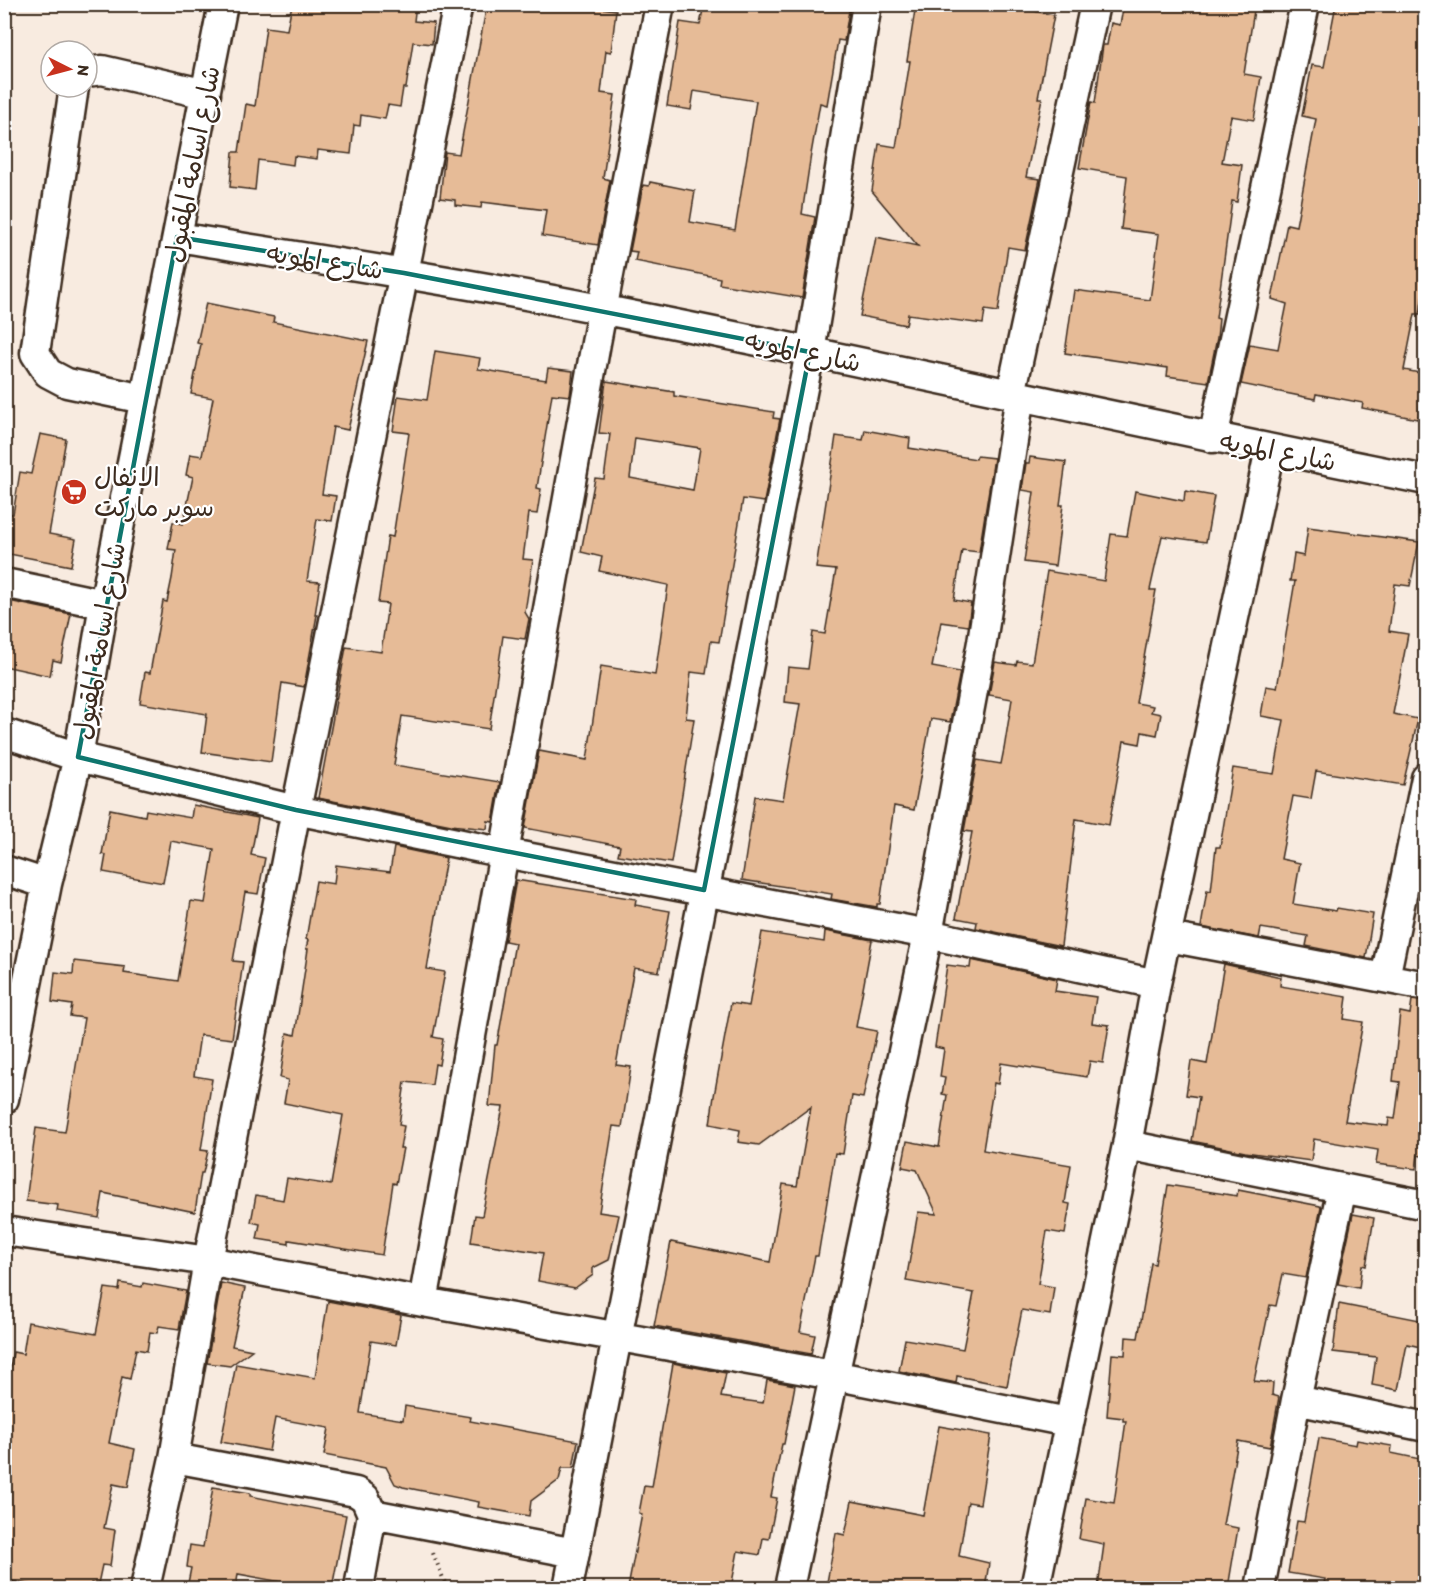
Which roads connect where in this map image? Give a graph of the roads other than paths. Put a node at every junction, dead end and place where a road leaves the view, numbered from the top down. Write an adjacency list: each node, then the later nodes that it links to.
1 (224, 4): 8 (street, شارع اسامة المقبول)
2 (458, 4): 11 (street)
3 (660, 4): 12 (street)
4 (867, 4): 13 (street)
5 (1095, 4): 14 (street)
6 (1305, 4): 16 (street)
7 (99, 70): 8 (street)
8 (206, 94): 10 (street, شارع اسامة المقبول)
9 (72, 99): 15 (street)
10 (177, 237): 11 (street, شارع المويه); 15 (street, شارع اسامة المقبول)
11 (404, 273): 12 (street, شارع المويه); 24 (street)
12 (603, 310): 13 (street, شارع المويه); 25 (street)
13 (810, 352): 14 (street, شارع المويه); 28 (street)
14 (1016, 395): 16 (street, شارع المويه); 29 (street)
15 (144, 399): 20 (street, شارع اسامة المقبول)
16 (1213, 438): 17 (street, شارع المويه)
17 (1270, 449): 18 (street, شارع المويه); 30 (street)
18 (1425, 479)
19 (4, 583): 20 (street)
20 (104, 604): 22 (street, شارع اسامة المقبول)
21 (4, 733): 22 (street)
22 (78, 757): 24 (street); 27 (street, شارع اسامة المقبول)
23 (1425, 778): 31 (street)
24 (296, 810): 25 (street); 39 (street)
25 (505, 853): 28 (street); 40 (street)
26 (4, 870): 27 (street)
27 (47, 884): 34 (street, شارع اسامة المقبول)
28 (704, 890): 29 (street); 41 (street)
29 (928, 934): 32 (street); 42 (street)
30 (1168, 937): 31 (street); 32 (street)
31 (1385, 978): 33 (street)
32 (1156, 984): 35 (street)
33 (1425, 986)
34 (4, 1099)
35 (1127, 1144): 36 (street); 44 (street)
36 (1342, 1188): 37 (street); 43 (street)
37 (1425, 1205)
38 (4, 1231): 39 (street)
39 (208, 1261): 40 (street); 46 (street)
40 (423, 1302): 41 (street)
41 (616, 1337): 42 (street); 48 (street)
42 (833, 1375): 44 (street); 52 (street)
43 (1296, 1400): 45 (street); 54 (street)
44 (1068, 1422): 53 (street)
45 (1425, 1426)
46 (174, 1458): 47 (street); 49 (street)
47 (372, 1514): 48 (street); 50 (street)
48 (575, 1553): 51 (street)
49 (146, 1588)
50 (359, 1588)
51 (568, 1588)
52 (789, 1588)
53 (1035, 1588)
54 (1260, 1588)

